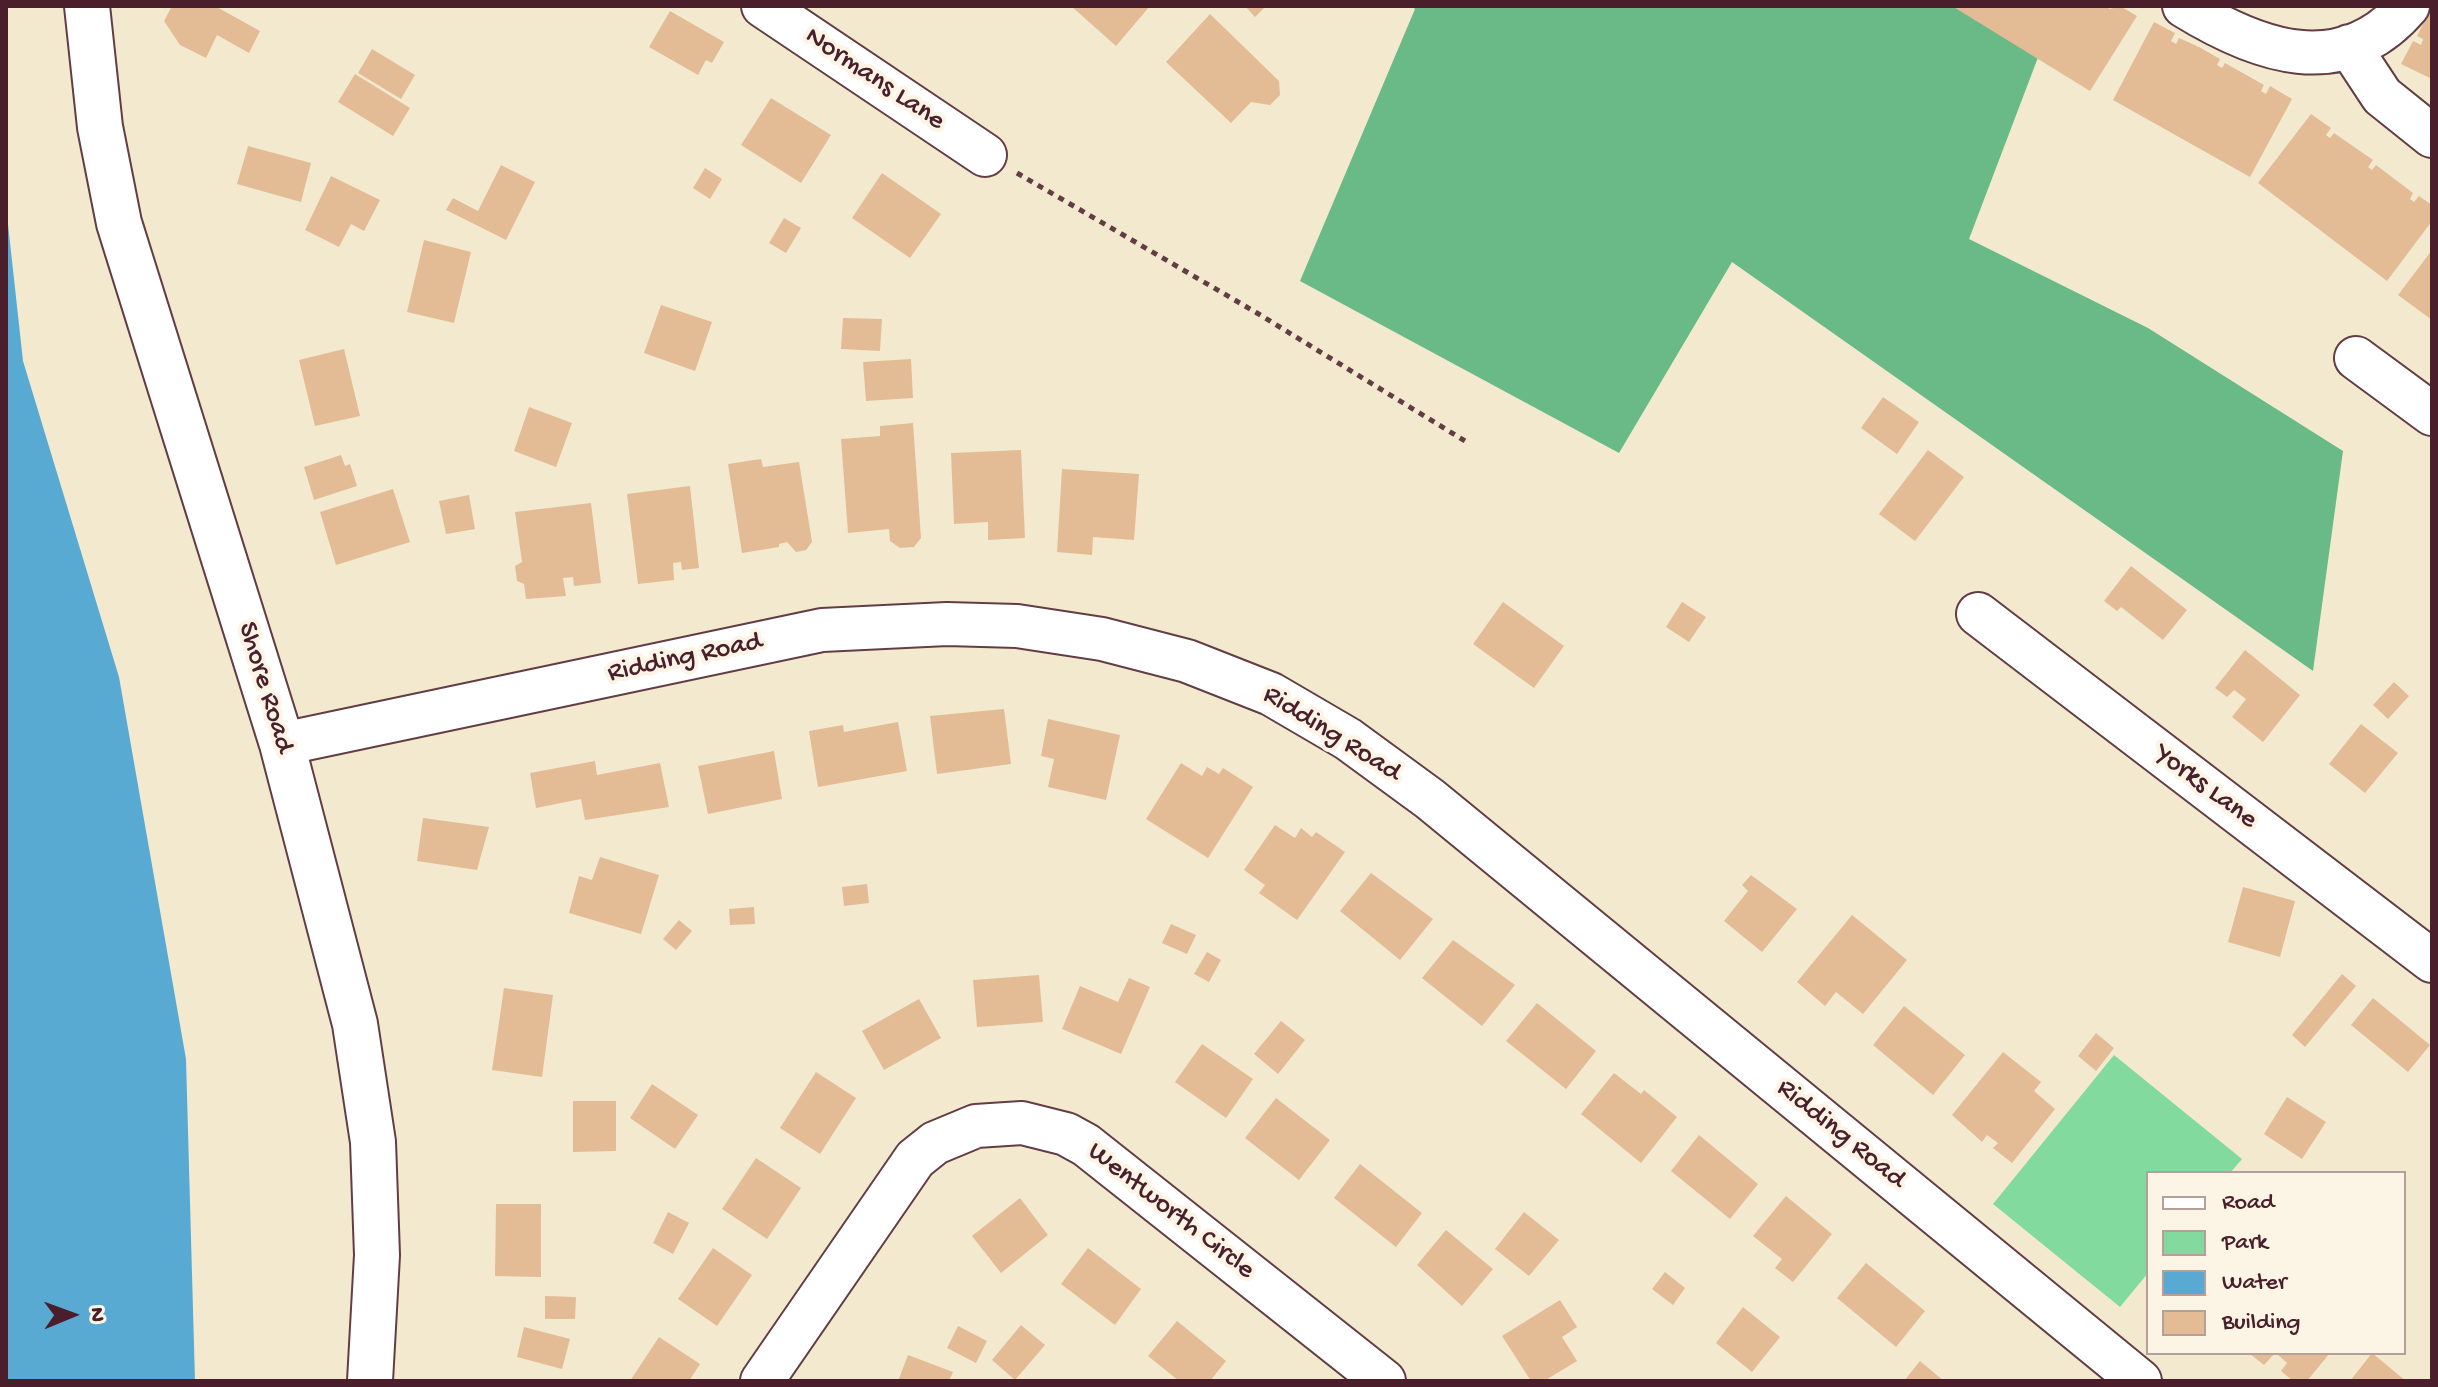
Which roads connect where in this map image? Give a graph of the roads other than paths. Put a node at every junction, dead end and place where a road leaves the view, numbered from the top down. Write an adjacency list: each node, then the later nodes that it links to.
1 (87, 6): 11 (street, Shore Road)
2 (763, 6): 7 (street, Normans Lane)
3 (2184, 6): 5 (street)
4 (2408, 6): 5 (street)
5 (2349, 46): 6 (street)
6 (2432, 136)
7 (985, 155)
8 (2356, 358): 9 (street)
9 (2432, 414)
10 (1978, 614): 12 (street, Yorks Lane)
11 (282, 744): 13 (street, Ridding Road); 14 (street, Shore Road)
12 (2432, 961)
13 (2112, 1372)
14 (370, 1381)
15 (762, 1381): 16 (street, Wentworth Circle)
16 (1384, 1381)

